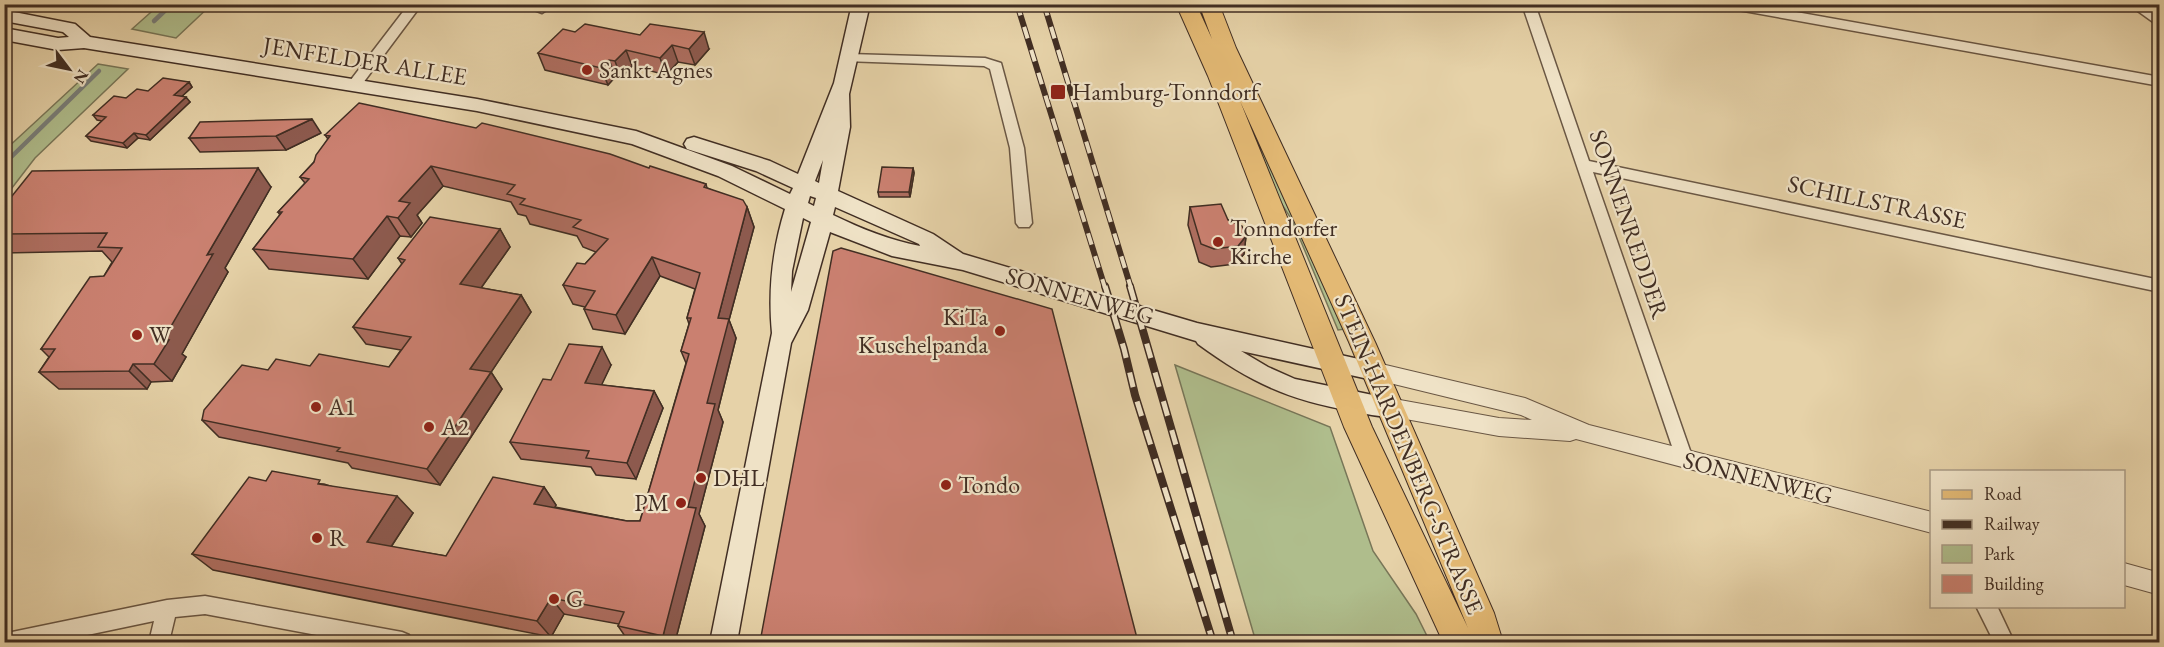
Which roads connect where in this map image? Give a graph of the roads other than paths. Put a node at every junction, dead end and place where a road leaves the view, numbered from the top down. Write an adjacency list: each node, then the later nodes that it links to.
1 (416, 4): 16 (street)
2 (525, 4): 9 (street)
3 (861, 4): 14 (main road)
4 (1186, 4): 29 (main road, STEIN-HARDENBERG-STRASSE)
5 (1209, 4): 30 (main road, STEIN-HARDENBERG-STRASSE)
6 (1528, 4): 19 (street, SONNENREDDER)
7 (1726, 4): 15 (street)
8 (2134, 4): 11 (street)
9 (542, 9)
10 (4, 15): 13 (main road, JENFELDER ALLEE)
11 (2160, 23)
12 (4, 34): 13 (main road, JENFELDER ALLEE)
13 (84, 42): 16 (main road, JENFELDER ALLEE)
14 (849, 58): 17 (main road); 24 (street)
15 (2160, 82)
16 (356, 84): 18 (main road, JENFELDER ALLEE)
17 (840, 92): 20 (main road); 21 (main road)
18 (636, 138): 20 (main road, JENFELDER ALLEE); 22 (main road, JENFELDER ALLEE)
19 (1584, 165): 26 (street, SCHILLSTRASSE); 34 (street, SONNENREDDER)
20 (803, 184): 21 (main road, JENFELDER ALLEE); 22 (main road)
21 (825, 196): 23 (main road); 25 (main road, SONNENWEG)
22 (796, 205): 23 (main road, SONNENWEG); 28 (main road)
23 (822, 218): 25 (main road, SONNENWEG); 28 (main road)
24 (1023, 223)
25 (963, 262): 27 (main road, SONNENWEG)
26 (2160, 286)
27 (1197, 332): 29 (main road, SONNENWEG); 31 (main road, SONNENWEG)
28 (783, 333): 43 (main road)
29 (1331, 362): 30 (main road, SONNENWEG); 31 (main road, STEIN-HARDENBERG-STRASSE)
30 (1373, 371): 32 (main road, STEIN-HARDENBERG-STRASSE); 33 (street, SONNENWEG)
31 (1348, 401): 32 (main road, SONNENWEG); 44 (main road, STEIN-HARDENBERG-STRASSE)
32 (1389, 407): 33 (street, SONNENWEG); 45 (main road, STEIN-HARDENBERG-STRASSE)
33 (1585, 433): 34 (street, SONNENWEG)
34 (1684, 459): 35 (street, SONNENWEG)
35 (1930, 522)
36 (2125, 574): 37 (street)
37 (2160, 584)
38 (1987, 608): 46 (street)
39 (167, 609): 40 (street); 41 (street); 42 (street)
40 (12, 642)
41 (159, 642)
42 (402, 642)
43 (723, 642)
44 (1459, 642)
45 (1488, 642)
46 (2004, 642)

